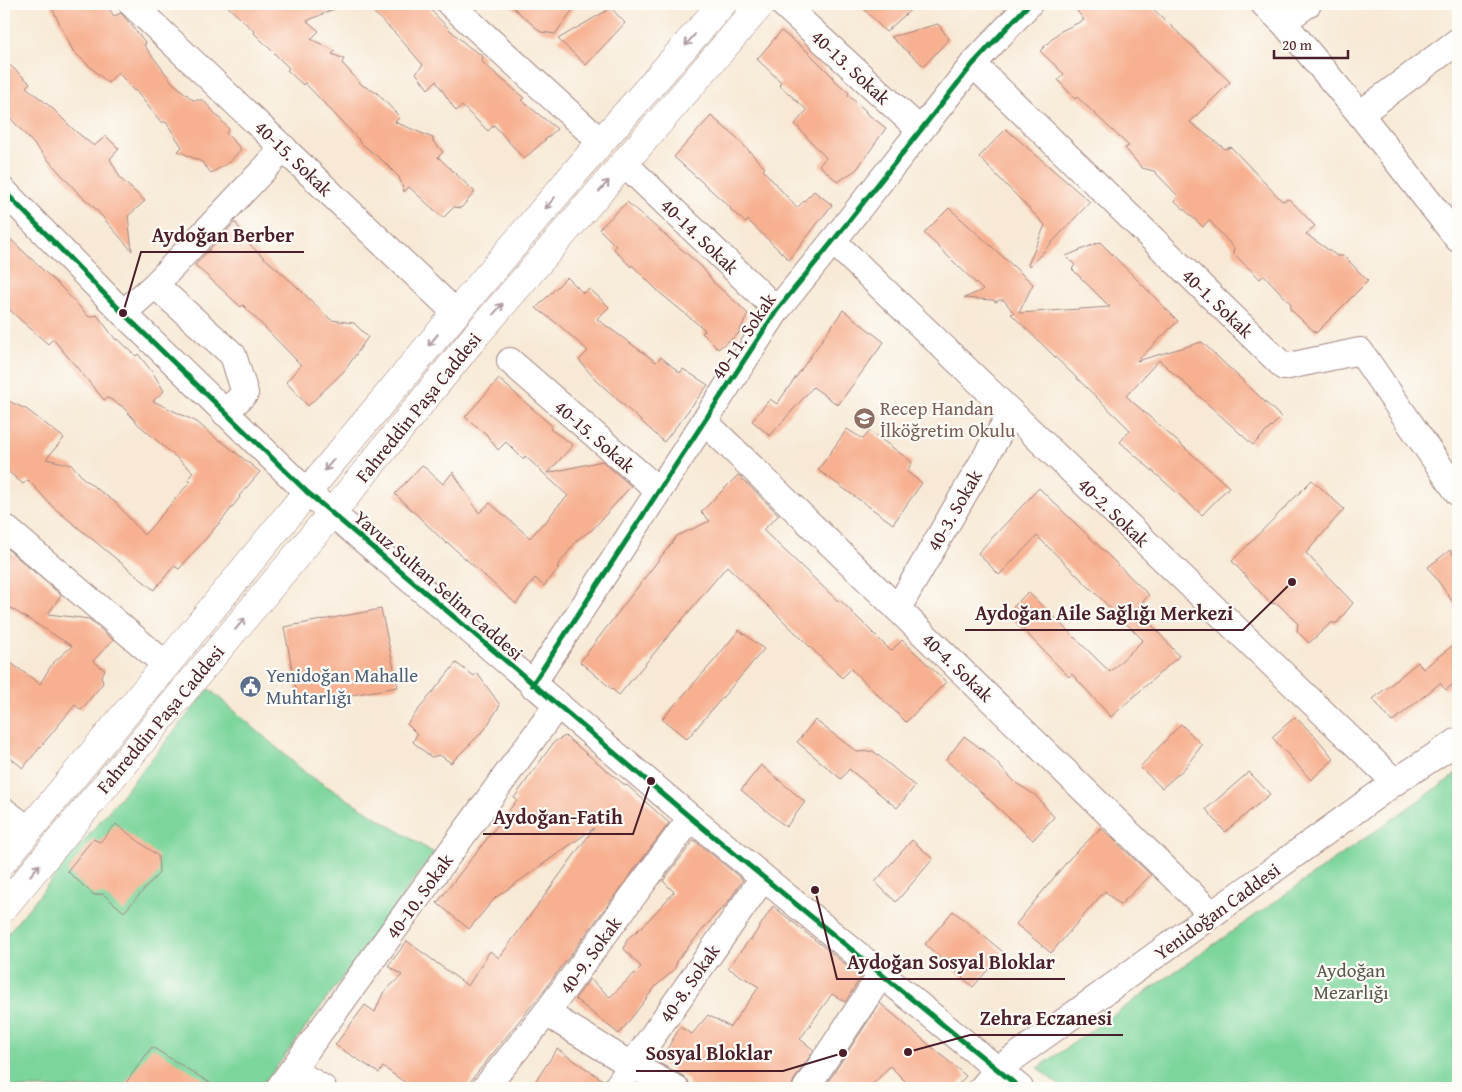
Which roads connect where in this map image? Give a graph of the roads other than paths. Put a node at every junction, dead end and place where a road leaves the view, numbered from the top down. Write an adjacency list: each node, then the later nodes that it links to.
1 (132, 4): 15 (street, 40-15. Sokak)
2 (450, 4): 14 (street)
3 (722, 4): 14 (main road, Fahreddin Paşa Caddesi, one-way to 14)
4 (762, 4): 16 (main road, Fahreddin Paşa Caddesi)
5 (783, 4): 13 (street, 40-13. Sokak)
6 (1029, 4): 11 (street, 40-11. Sokak)
7 (1264, 4): 9 (street)
8 (1308, 4): 9 (street)
9 (1283, 22): 12 (street)
10 (1458, 41): 12 (street)
11 (973, 64): 13 (street, 40-11. Sokak); 30 (street, 40-1. Sokak)
12 (1360, 114): 18 (street)
13 (920, 130): 19 (street, 40-11. Sokak)
14 (602, 142): 23 (main road, Fahreddin Paşa Caddesi, one-way to 23)
15 (284, 148): 20 (street); 23 (street, 40-15. Sokak)
16 (624, 163): 21 (street, 40-14. Sokak); 31 (main road, Fahreddin Paşa Caddesi, one-way to 16)
17 (4, 191): 22 (street, Yavuz Sultan Selim Caddesi)
18 (1458, 239)
19 (833, 241): 21 (street, 40-11. Sokak); 26 (street, 40-2. Sokak)
20 (155, 285): 22 (street); 25 (street)
21 (777, 310): 27 (street, 40-11. Sokak)
22 (123, 313): 25 (street, Yavuz Sultan Selim Caddesi)
23 (456, 313): 29 (main road, Fahreddin Paşa Caddesi, one-way to 29)
24 (510, 361): 28 (street, 40-15. Sokak)
25 (225, 413): 29 (street, Yavuz Sultan Selim Caddesi)
26 (1011, 413): 33 (street, 40-3. Sokak); 38 (street, 40-2. Sokak)
27 (704, 421): 28 (street, 40-11. Sokak); 33 (street, 40-4. Sokak)
28 (658, 490): 35 (street, 40-11. Sokak)
29 (307, 492): 31 (street, Yavuz Sultan Selim Caddesi); 34 (main road, Fahreddin Paşa Caddesi)
30 (1458, 493)
31 (332, 513): 35 (street, Yavuz Sultan Selim Caddesi); 44 (main road, Fahreddin Paşa Caddesi, one-way to 31)
32 (4, 527): 34 (street)
33 (898, 608): 45 (street, 40-4. Sokak)
34 (166, 665): 41 (main road, Fahreddin Paşa Caddesi)
35 (532, 685): 36 (street, Yavuz Sultan Selim Caddesi)
36 (558, 704): 40 (street, Yavuz Sultan Selim Caddesi); 49 (street, 40-10. Sokak)
37 (1458, 741): 38 (street, Yenidoğan Caddesi)
38 (1395, 782): 45 (street, Yenidoğan Caddesi)
39 (4, 811): 41 (street)
40 (691, 818): 43 (street, Yavuz Sultan Selim Caddesi); 47 (street, 40-9. Sokak)
41 (28, 829): 42 (main road, Fahreddin Paşa Caddesi)
42 (4, 860)
43 (762, 878): 46 (street, Yavuz Sultan Selim Caddesi); 48 (street, 40-8. Sokak)
44 (4, 908)
45 (1212, 914): 50 (street, Yenidoğan Caddesi)
46 (881, 975): 50 (street, Yavuz Sultan Selim Caddesi); 55 (street)
47 (546, 1014): 48 (street); 52 (street, 40-9. Sokak)
48 (631, 1065): 53 (street, 40-8. Sokak); 54 (street)
49 (286, 1079): 51 (street)
50 (990, 1079): 56 (street, Yavuz Sultan Selim Caddesi)
51 (323, 1088)
52 (484, 1088)
53 (616, 1088)
54 (675, 1088)
55 (806, 1088)
56 (1020, 1088)

